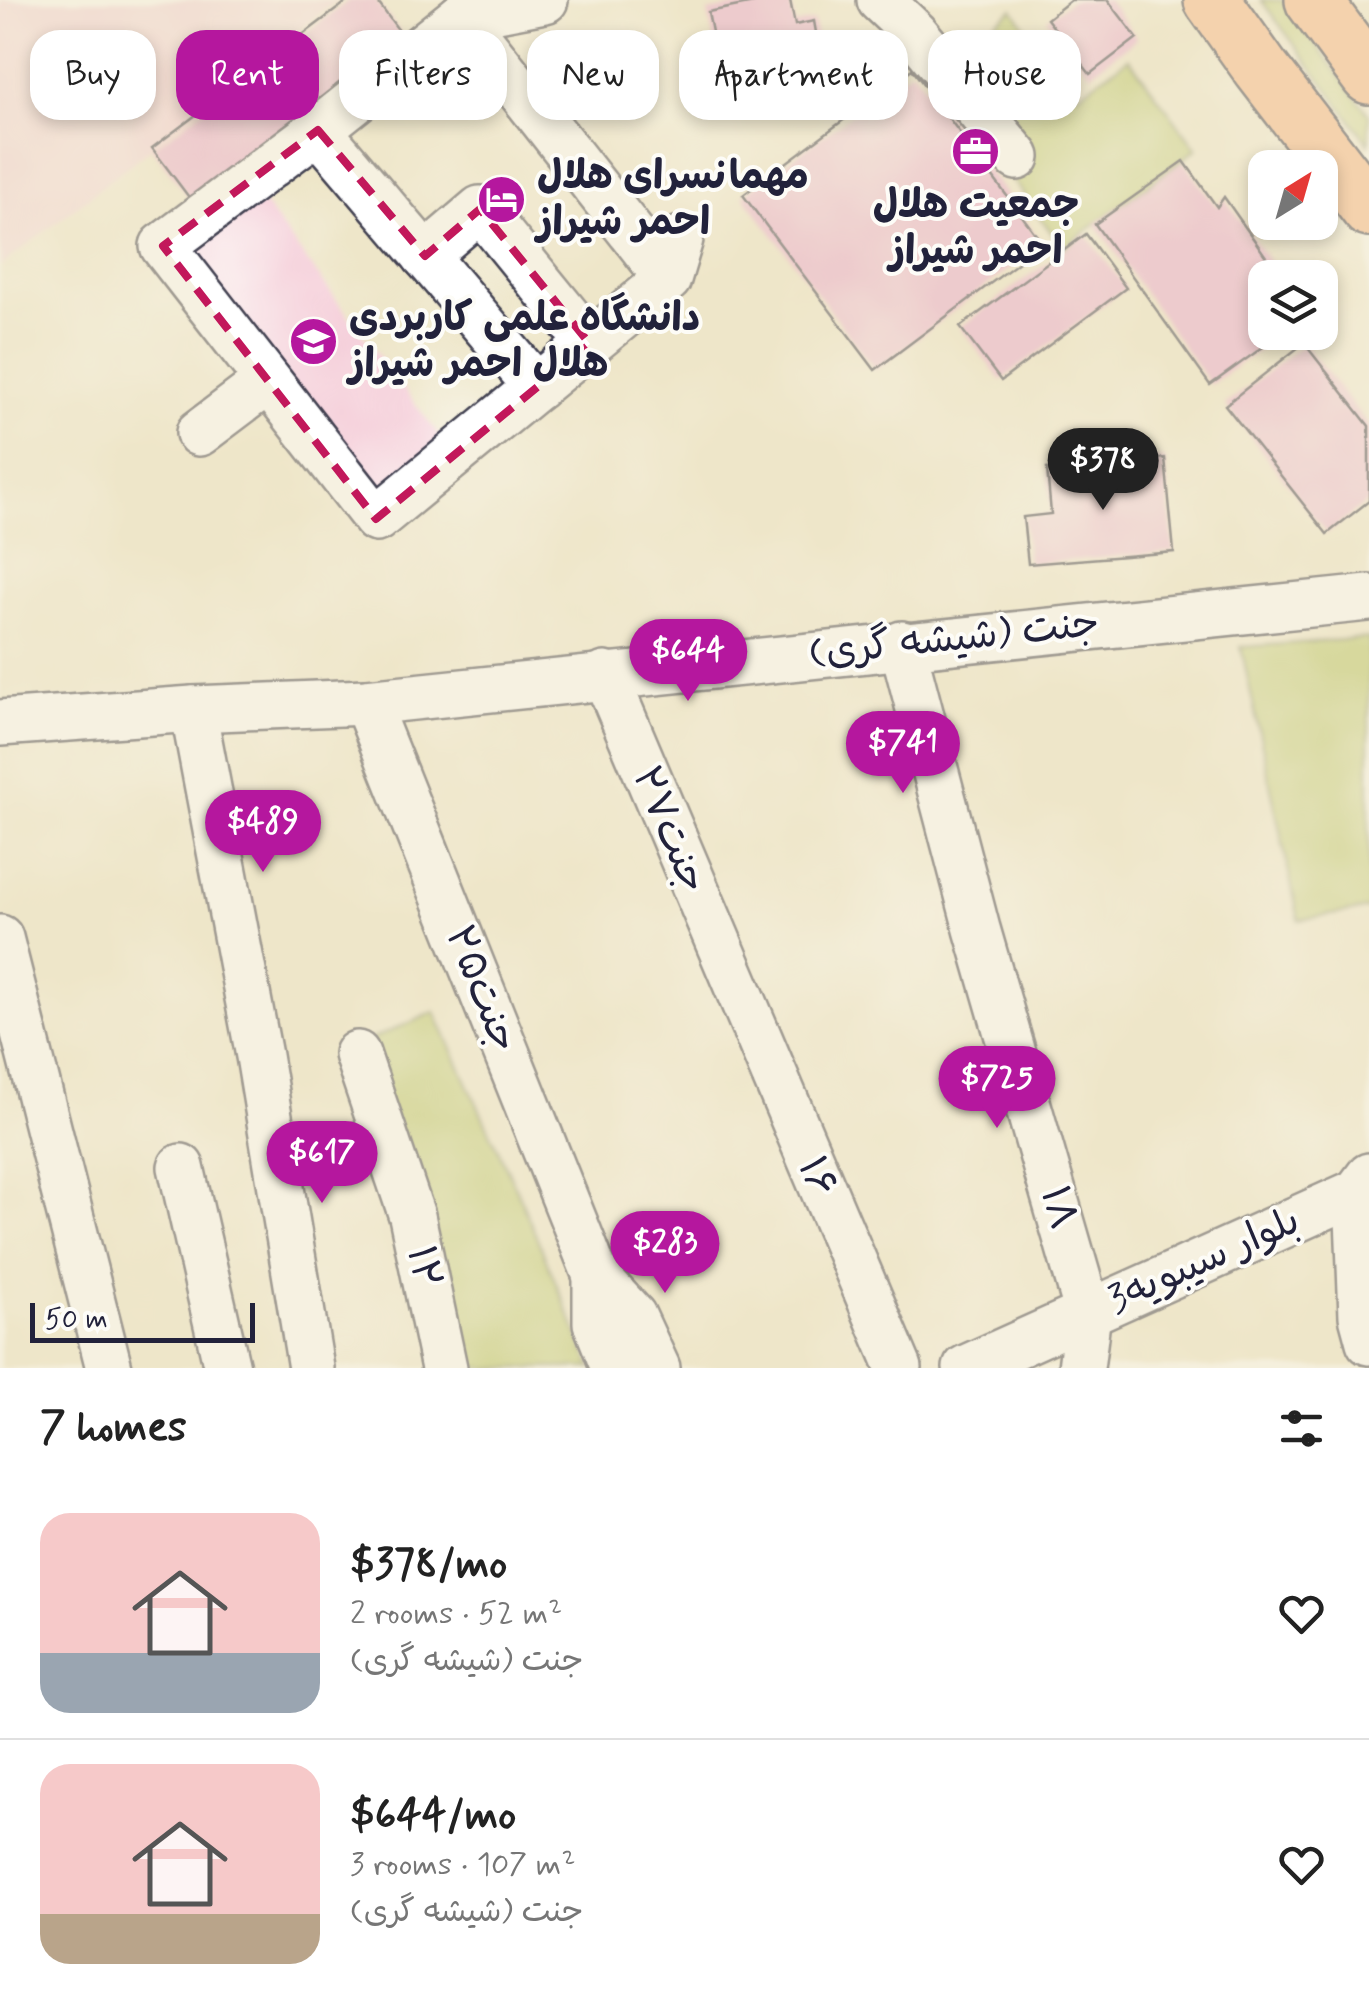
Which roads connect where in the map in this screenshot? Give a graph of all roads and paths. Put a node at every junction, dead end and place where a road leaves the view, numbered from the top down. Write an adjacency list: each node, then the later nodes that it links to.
1 (545, 0): 5 (street)
2 (880, 0): 8 (street)
3 (1212, 0): 9 (main road)
4 (1312, 0): 6 (main road)
5 (461, 16): 7 (street); 11 (street)
6 (1369, 76)
7 (318, 130): 10 (street); 12 (street)
8 (1017, 158)
9 (1369, 209)
10 (425, 256): 11 (street); 13 (street)
11 (590, 344): 13 (street)
12 (268, 381): 13 (street); 14 (street)
13 (537, 387)
14 (199, 434)
15 (1369, 598): 16 (street, جنت (شیشه گری))
16 (902, 644): 17 (street, جنت (شیشه گری)); 27 (street, ۱۸)
17 (604, 676): 18 (street, جنت (شیشه گری)); 22 (street, جنت۲۷)
18 (366, 702): 19 (street, جنت (شیشه گری)); 26 (street, جنت۲۵)
19 (194, 709): 20 (street, جنت (شیشه گری)); 31 (street)
20 (0, 723)
21 (0, 938): 29 (street)
22 (734, 986): 35 (street, ۱۶)
23 (357, 1054): 32 (street, ۱۲)
24 (181, 1168): 30 (street)
25 (1365, 1190): 27 (street, 3بلوار سیبویه); 28 (street)
26 (596, 1276): 33 (street); 34 (street)
27 (1088, 1313): 36 (street, 3بلوار سیبویه); 37 (street)
28 (1369, 1342)
29 (109, 1368)
30 (227, 1368)
31 (311, 1368)
32 (444, 1368)
33 (614, 1368)
34 (657, 1368)
35 (899, 1368)
36 (966, 1368)
37 (1080, 1368)

